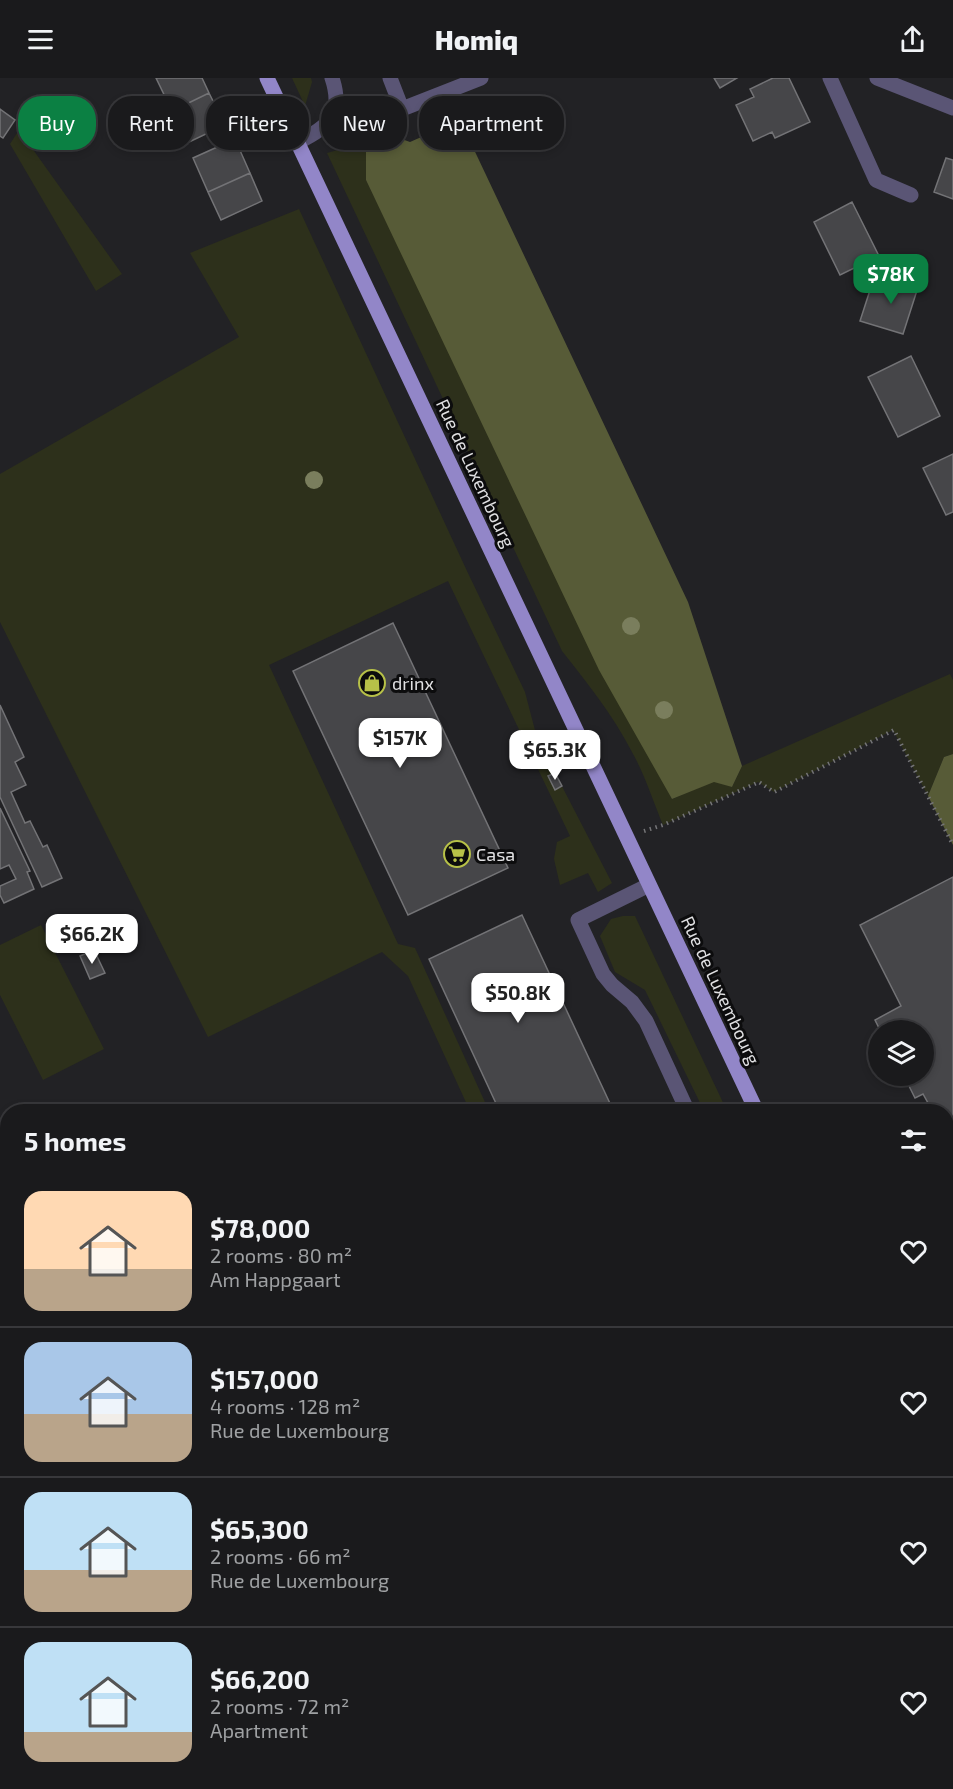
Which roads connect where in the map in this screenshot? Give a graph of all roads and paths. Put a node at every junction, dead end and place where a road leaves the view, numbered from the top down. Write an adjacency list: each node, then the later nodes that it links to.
1 (267, 78): 7 (main road, Rue de Luxembourg)
2 (332, 78): 9 (street)
3 (390, 78): 4 (street)
4 (481, 78)
5 (830, 78): 11 (street)
6 (878, 78): 8 (street)
7 (276, 96)
8 (953, 108)
9 (309, 137)
10 (302, 150): 12 (main road, Rue de Luxembourg)
11 (911, 195)
12 (627, 839): 13 (path); 14 (main road, Rue de Luxembourg)
13 (953, 845)
14 (649, 885): 15 (street); 16 (main road, Rue de Luxembourg)
15 (684, 1104)
16 (753, 1104)

